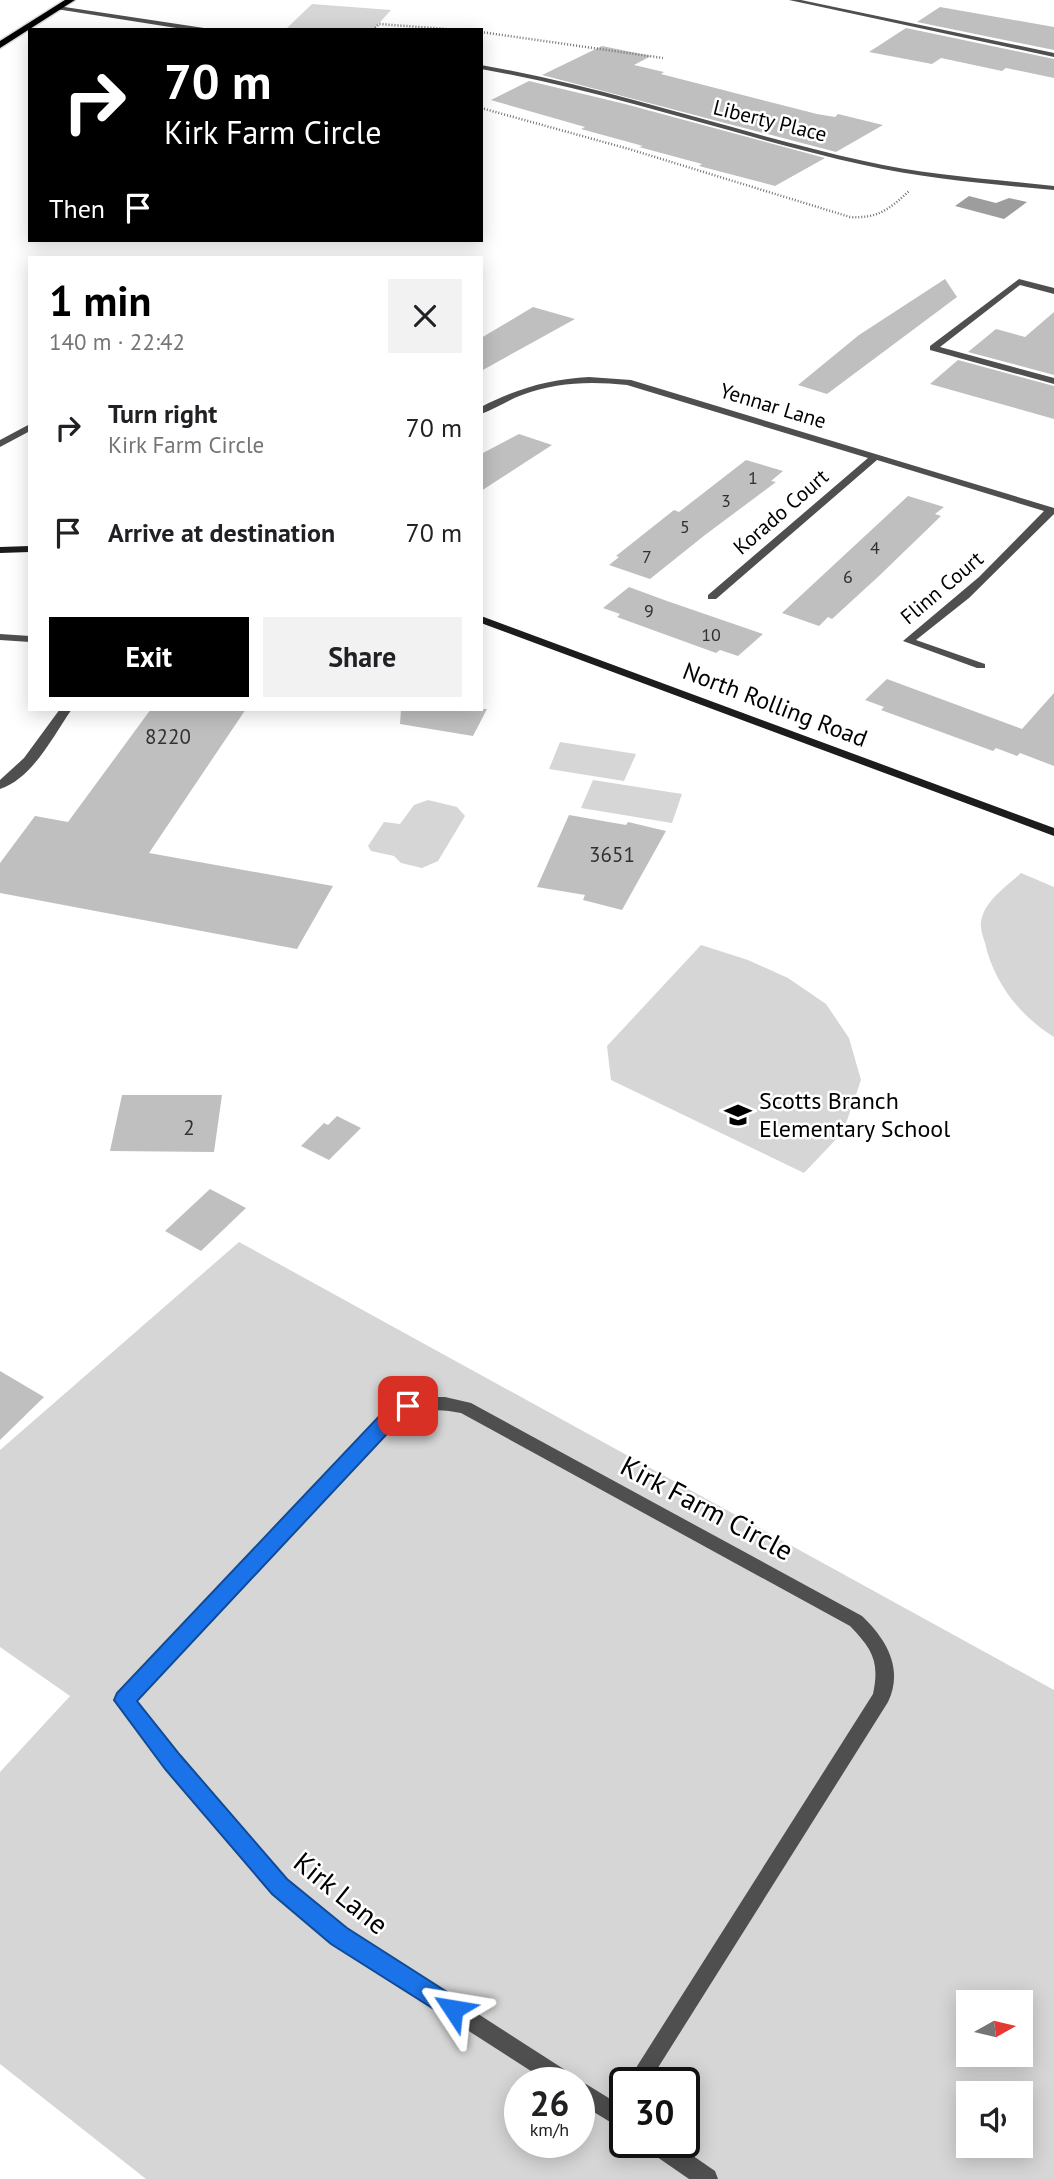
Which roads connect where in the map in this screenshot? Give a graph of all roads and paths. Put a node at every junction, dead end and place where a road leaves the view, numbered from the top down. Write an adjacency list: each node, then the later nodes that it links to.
1 (71, 0): 3 (main road)
2 (792, 0): 9 (street)
3 (58, 8): 4 (street); 8 (main road)
4 (191, 28)
5 (375, 28): 6 (path)
6 (437, 28)
7 (483, 32): 10 (path)
8 (0, 45)
9 (1054, 55)
10 (663, 58)
11 (483, 67): 13 (street, Liberty Place)
12 (483, 109): 13 (path)
13 (925, 175): 14 (street, Liberty Place)
14 (1054, 188)
15 (1054, 291): 16 (street)
16 (1054, 381)
17 (483, 410): 20 (street, Yennar Lane)
18 (28, 428): 19 (street)
19 (0, 443)
20 (876, 456): 21 (street, Yennar Lane); 24 (street, Korado Court)
21 (1053, 510): 28 (street, Flinn Court)
22 (28, 549): 23 (street)
23 (0, 550)
24 (712, 597)
25 (483, 620): 31 (street, North Rolling Road)
26 (0, 637): 27 (street)
27 (28, 639)
28 (981, 666)
29 (65, 711): 30 (street)
30 (0, 785)
31 (1054, 832)
32 (124, 1700): 33 (street, Kirk Lane); 34 (street, Kirk Farm Circle)
33 (543, 2067)
34 (647, 2067)
35 (677, 2158): 36 (street)
36 (707, 2179)

